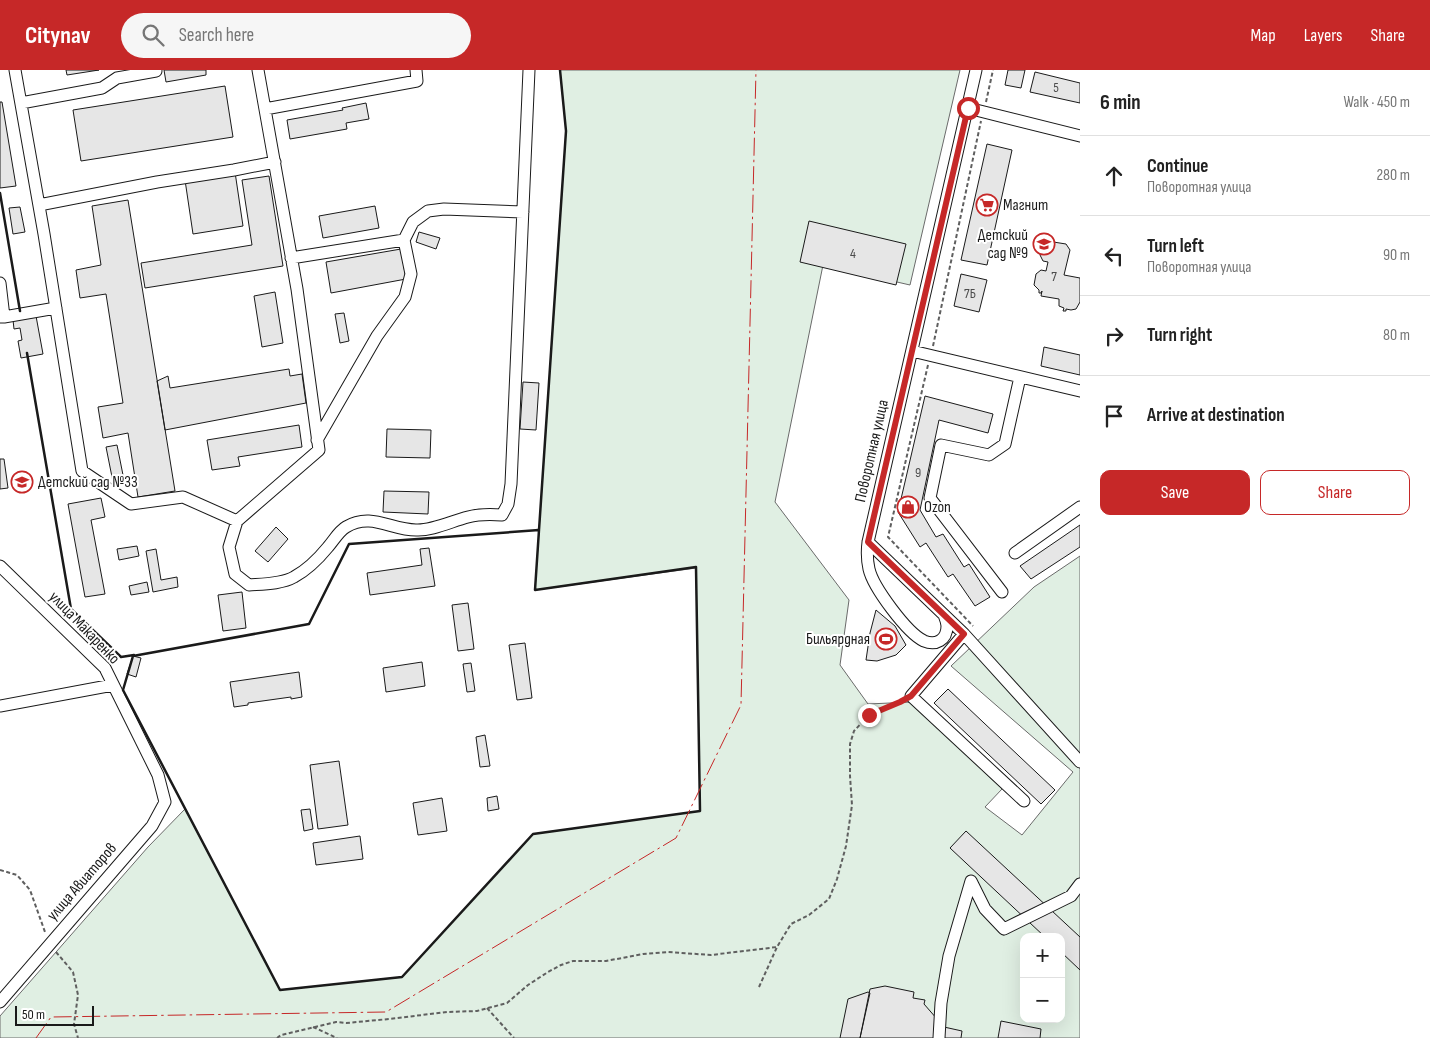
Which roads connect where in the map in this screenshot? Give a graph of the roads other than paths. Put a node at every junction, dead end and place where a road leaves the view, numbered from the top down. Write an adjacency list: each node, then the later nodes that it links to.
1 (15, 70): 7 (street)
2 (258, 70): 9 (street)
3 (416, 70): 9 (street)
4 (529, 70): 13 (street)
5 (976, 70): 8 (street, Поворотная улица)
6 (156, 71): 7 (street)
7 (21, 103): 12 (street)
8 (968, 108): 10 (street); 19 (street, Поворотная улица)
9 (265, 109): 11 (street)
10 (1080, 136)
11 (274, 162): 12 (street); 15 (street)
12 (39, 205): 17 (street)
13 (523, 212): 14 (street); 24 (street)
14 (404, 240): 15 (street); 22 (street)
15 (292, 258): 22 (street)
16 (0, 283): 18 (street)
17 (56, 308): 18 (street); 24 (street)
18 (2, 317)
19 (912, 351): 20 (street); 25 (street, Поворотная улица)
20 (1020, 377): 21 (street); 28 (street)
21 (1080, 391)
22 (317, 440): 24 (street)
23 (1080, 507): 26 (street)
24 (237, 521)
25 (868, 542): 29 (street); 29 (street, Поворотная улица)
26 (1014, 552)
27 (0, 566): 31 (street, улица Макаренко)
28 (1002, 592)
29 (944, 615): 30 (street)
30 (964, 634): 33 (street); 35 (street)
31 (113, 685): 32 (street); 34 (street, улица Макаренко)
32 (0, 706)
33 (1080, 762)
34 (158, 775): 37 (street, улица Авиаторов)
35 (1024, 801)
36 (1080, 884): 38 (street)
37 (0, 1002)
38 (939, 1038)

